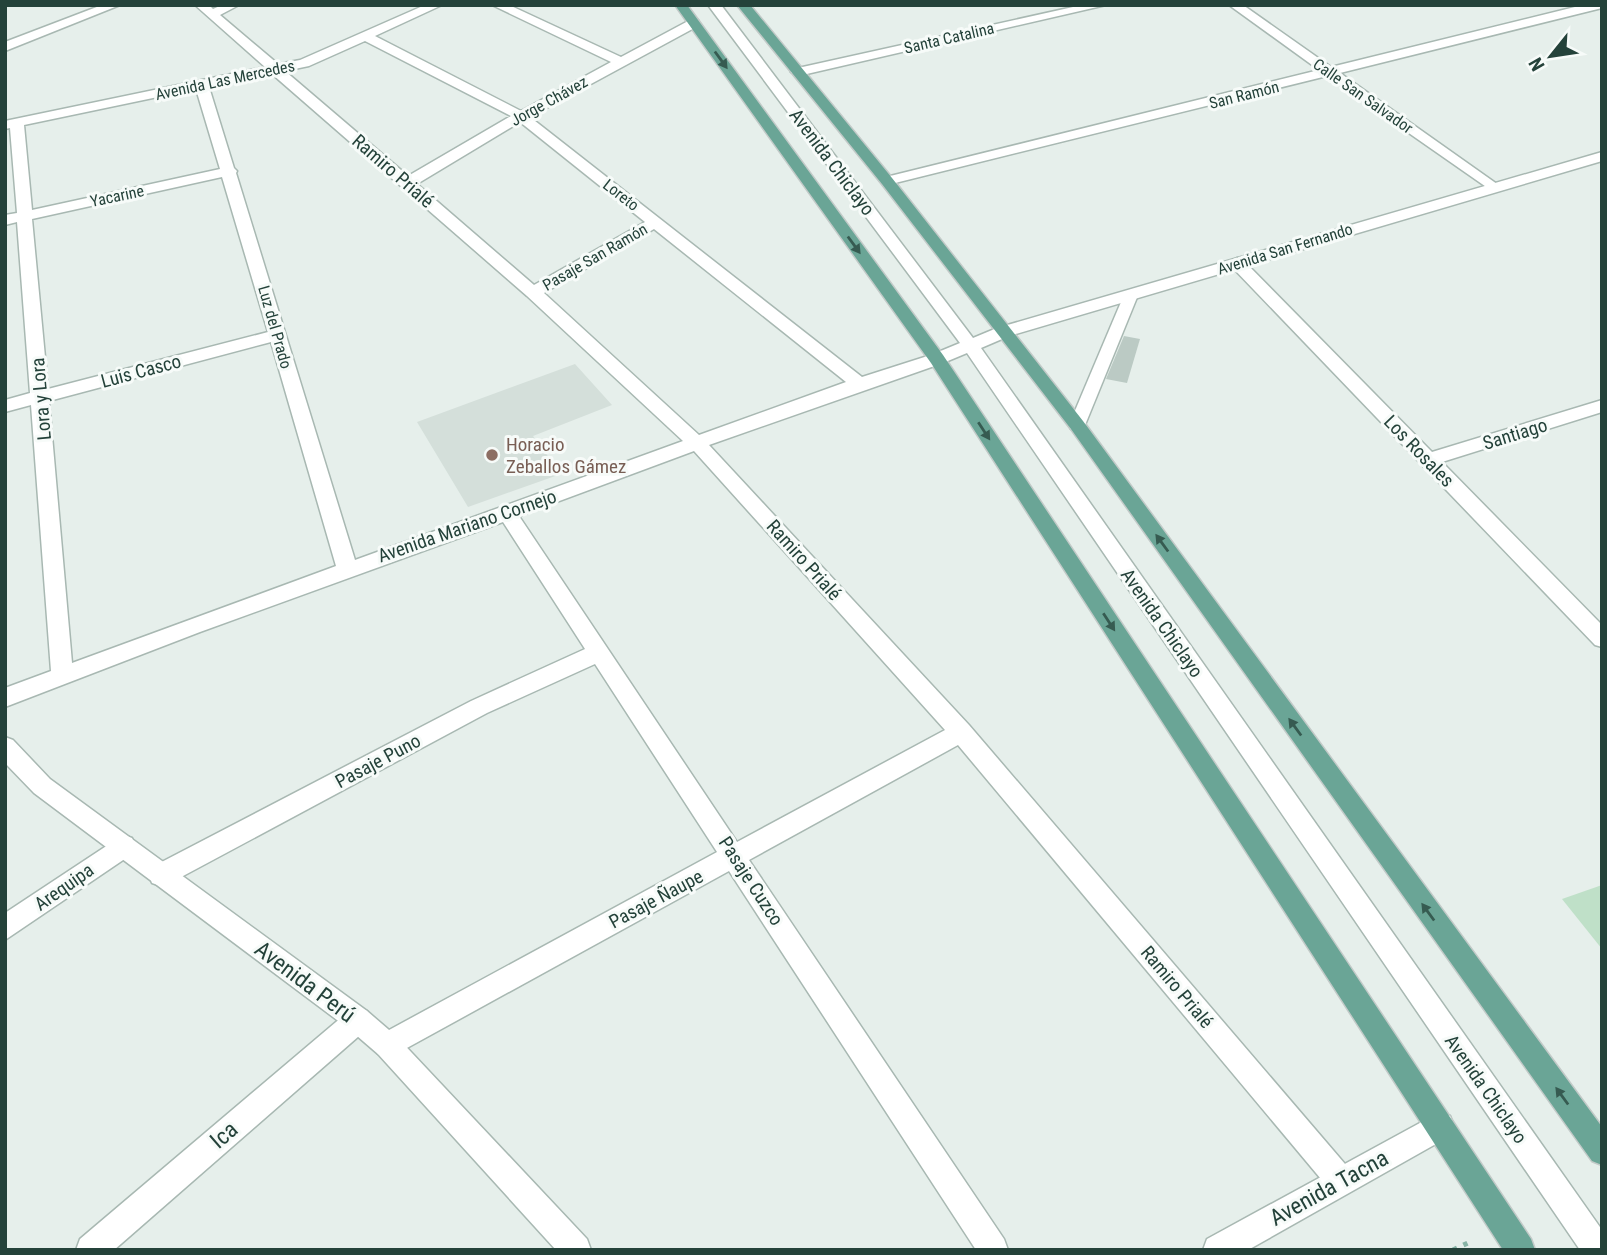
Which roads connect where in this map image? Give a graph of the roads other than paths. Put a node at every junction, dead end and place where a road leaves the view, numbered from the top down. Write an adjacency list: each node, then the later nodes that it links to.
1 (114, 5): 14 (street)
2 (233, 5): 11 (street)
3 (436, 5): 13 (street, Avenida Las Mercedes)
4 (498, 5): 15 (street)
5 (681, 5): 12 (main road, Avenida Chiclayo)
6 (714, 5): 35 (street, Avenida Chiclayo)
7 (743, 5): 17 (main road, Avenida Chiclayo)
8 (1100, 5): 17 (street, Santa Catalina)
9 (1235, 5): 18 (street, Calle San Salvador)
10 (1599, 5): 18 (street, San Ramón)
11 (206, 10): 16 (street, Ramiro Prialé)
12 (694, 23): 15 (street, Jorge Chávez); 36 (main road, Avenida Chiclayo, one-way to 36)
13 (365, 36): 16 (street, Avenida Las Mercedes); 20 (street, Loreto)
14 (5, 47)
15 (621, 62): 20 (street, Jorge Chávez)
16 (276, 71): 19 (street, Avenida Las Mercedes); 25 (street, Ramiro Prialé)
17 (798, 72): 24 (main road, Avenida Chiclayo)
18 (1331, 73): 24 (street, San Ramón); 26 (street, Calle San Salvador)
19 (202, 86): 21 (street, Avenida Las Mercedes); 23 (street, Luz del Prado)
20 (521, 116): 25 (street, Jorge Chávez); 29 (street, Loreto)
21 (11, 124): 27 (street, Lora y Lora)
22 (1602, 156): 26 (street, Avenida San Fernando)
23 (230, 171): 27 (street, Yacarine); 34 (street, Luz del Prado)
24 (887, 181): 33 (main road, Avenida Chiclayo)
25 (407, 183): 31 (street, Ramiro Prialé)
26 (1492, 187): 30 (street, Avenida San Fernando)
27 (25, 216): 28 (street, Yacarine); 38 (street, Lora y Lora)
28 (5, 220)
29 (656, 222): 31 (street, Pasaje San Ramón); 37 (street, Loreto)
30 (1237, 263): 32 (street, Avenida San Fernando); 43 (street, Los Rosales)
31 (533, 292): 42 (street, Ramiro Prialé)
32 (1131, 295): 33 (street, Avenida San Fernando); 41 (lane)
33 (1003, 332): 35 (street, Avenida San Fernando); 41 (main road, Avenida Chiclayo)
34 (277, 335): 38 (street, Luis Casco); 45 (street, Luz del Prado)
35 (970, 345): 36 (street, Avenida Mariano Cornejo); 66 (street, Avenida Chiclayo)
36 (937, 359): 37 (street, Avenida Mariano Cornejo); 58 (main road, Avenida Chiclayo, one-way to 58)
37 (858, 383): 42 (street, Avenida Mariano Cornejo)
38 (41, 397): 40 (street, Luis Casco); 48 (street, Lora y Lora)
39 (1602, 406): 43 (street, Santiago)
40 (5, 407)
41 (1077, 425): 59 (main road, Avenida Chiclayo, one-way to 41)
42 (697, 443): 44 (street, Avenida Mariano Cornejo); 50 (street, Ramiro Prialé)
43 (1428, 460): 46 (street, Los Rosales)
44 (507, 513): 45 (street, Avenida Mariano Cornejo); 47 (street, Pasaje Cuzco)
45 (347, 568): 48 (street, Avenida Mariano Cornejo)
46 (1602, 639)
47 (598, 653): 53 (street, Pasaje Cuzco); 54 (street, Pasaje Puno)
48 (62, 675): 49 (street, Avenida Mariano Cornejo)
49 (5, 698)
50 (961, 732): 53 (street, Pasaje Ñaupe); 60 (street, Ramiro Prialé)
51 (5, 747): 52 (street, Avenida Perú)
52 (123, 846): 54 (street, Avenida Perú); 55 (street, Arequipa)
53 (735, 856): 57 (street, Pasaje Ñaupe); 63 (street, Pasaje Cuzco)
54 (161, 875): 56 (street, Avenida Perú)
55 (5, 928)
56 (358, 1020): 57 (street, Avenida Perú); 61 (street, Ica)
57 (387, 1045): 62 (street, Avenida Perú)
58 (1440, 1126): 60 (street, Avenida Tacna); 65 (main road, Avenida Chiclayo)
59 (1602, 1151)
60 (1341, 1181): 64 (street, Avenida Tacna)
61 (91, 1250)
62 (576, 1250)
63 (993, 1250)
64 (1218, 1250)
65 (1520, 1250)
66 (1598, 1250)

